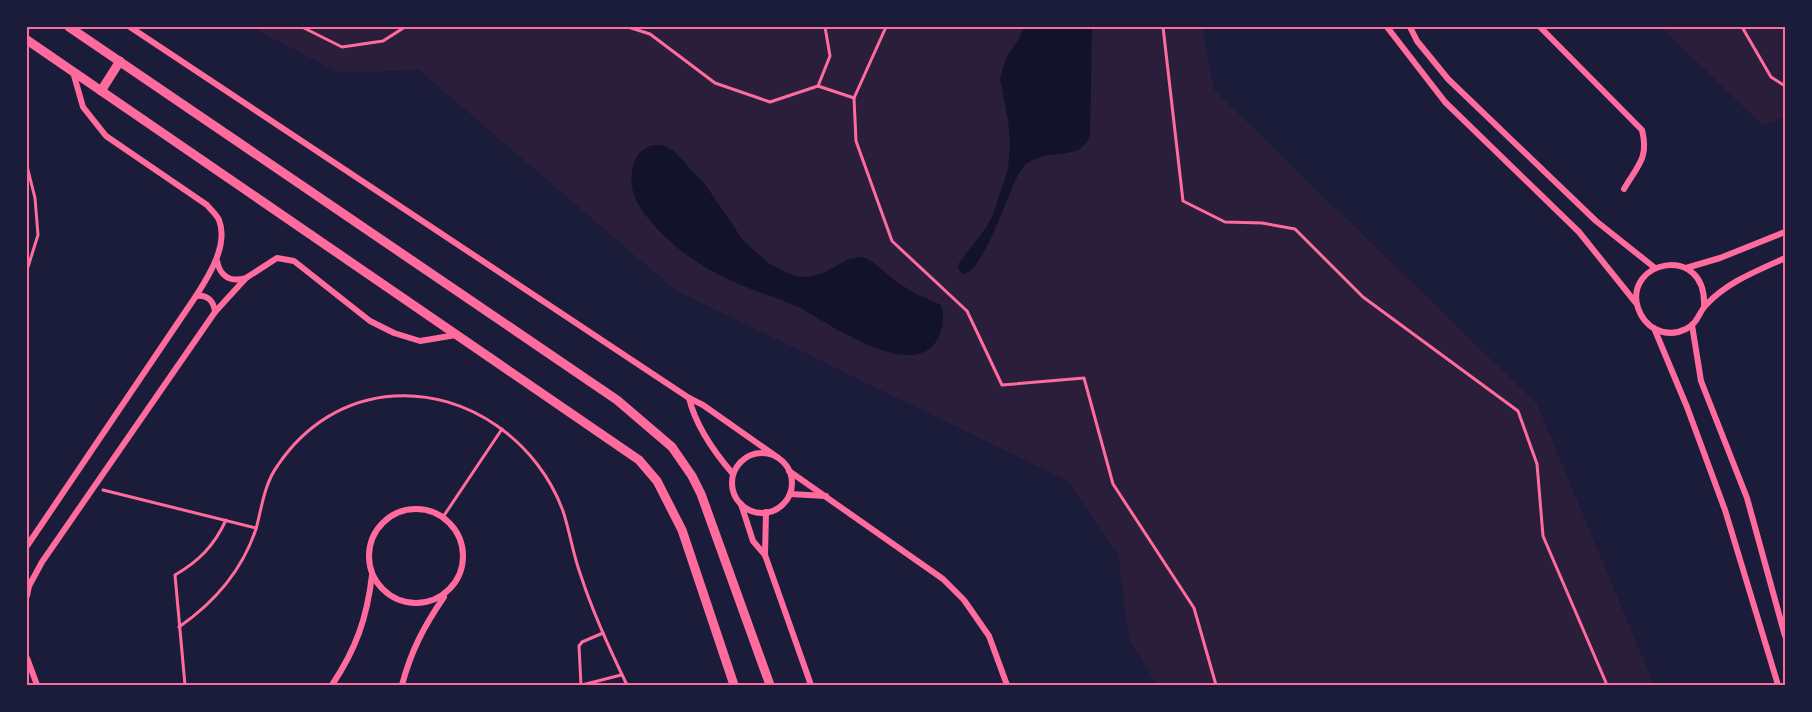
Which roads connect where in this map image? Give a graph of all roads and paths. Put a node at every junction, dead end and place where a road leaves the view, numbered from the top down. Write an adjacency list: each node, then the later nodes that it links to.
1 (69, 27): 14 (street)
2 (130, 27): 36 (street)
3 (302, 27): 4 (path)
4 (405, 27)
5 (628, 27): 16 (path)
6 (825, 27): 16 (path)
7 (886, 27): 19 (path)
8 (1163, 27): 70 (path)
9 (1387, 27): 30 (street)
10 (1410, 27): 26 (street)
11 (1540, 27): 21 (street)
12 (1742, 27): 17 (path)
13 (27, 40): 15 (street)
14 (120, 61): 18 (street); 66 (street)
15 (74, 72): 18 (street); 24 (street)
16 (818, 86): 19 (path)
17 (1785, 86)
18 (101, 91): 35 (street)
19 (854, 98): 69 (path)
20 (27, 166): 25 (path)
21 (1624, 189)
22 (1785, 232): 27 (street)
23 (1785, 258): 31 (street)
24 (217, 260): 28 (street); 29 (street)
25 (27, 268)
26 (1655, 268): 27 (street); 30 (street)
27 (1686, 268): 31 (street)
28 (246, 278): 32 (street); 35 (street)
29 (196, 296): 32 (street); 49 (street)
30 (1636, 303): 34 (street)
31 (1704, 306): 33 (street)
32 (215, 312): 41 (street)
33 (1692, 325): 34 (street); 56 (street)
34 (1654, 328): 71 (street)
35 (456, 335): 65 (street)
36 (689, 398): 38 (street); 40 (street)
37 (502, 429): 46 (path); 48 (path); 55 (path)
38 (777, 457): 39 (street); 40 (street)
39 (789, 471): 42 (street); 43 (street)
40 (733, 474): 44 (street)
41 (94, 488): 47 (path); 53 (street)
42 (790, 494): 43 (street); 45 (street)
43 (827, 496): 68 (street)
44 (741, 504): 45 (street); 50 (street)
45 (766, 512): 50 (street)
46 (443, 517): 51 (street); 52 (street)
47 (226, 520): 48 (path); 54 (path)
48 (256, 528): 54 (path)
49 (27, 546)
50 (765, 555): 67 (street)
51 (372, 574): 52 (street); 61 (street)
52 (445, 595): 62 (street)
53 (27, 596)
54 (179, 627): 60 (path)
55 (604, 633): 58 (path); 63 (path)
56 (1785, 636)
57 (27, 658): 59 (street)
58 (622, 675): 63 (path); 64 (path)
59 (37, 685)
60 (185, 685)
61 (332, 685)
62 (402, 685)
63 (582, 685)
64 (627, 685)
65 (734, 685)
66 (770, 685)
67 (811, 685)
68 (1007, 685)
69 (1216, 685)
70 (1607, 685)
71 (1778, 685)

